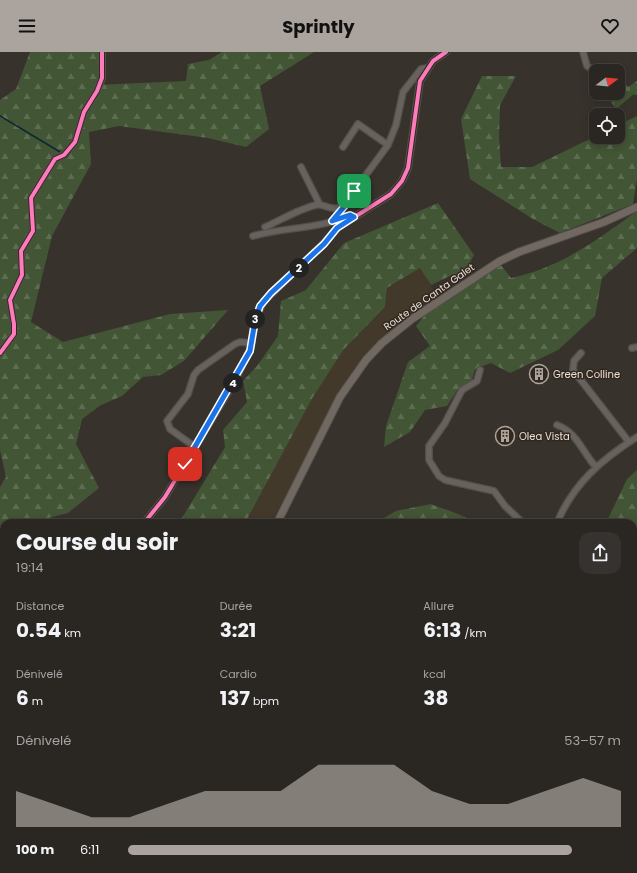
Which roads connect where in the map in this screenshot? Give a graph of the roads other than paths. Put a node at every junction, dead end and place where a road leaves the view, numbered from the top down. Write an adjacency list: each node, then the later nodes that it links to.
1 (102, 52): 17 (street)
2 (446, 52): 5 (street)
3 (583, 52): 4 (street)
4 (589, 67)
5 (427, 68): 6 (street); 12 (street)
6 (388, 145): 7 (street); 9 (street)
7 (343, 147)
8 (301, 167): 10 (street)
9 (348, 202): 10 (street); 13 (street)
10 (320, 205): 14 (street)
11 (637, 207): 26 (main road, Route de Canta Galet)
12 (354, 217): 13 (street); 16 (street)
13 (332, 221): 15 (street)
14 (264, 227)
15 (253, 236)
16 (252, 343): 23 (street); 23 (street)
17 (0, 353)
18 (581, 353): 22 (street)
19 (480, 370): 27 (street)
20 (557, 425): 24 (street)
21 (637, 437): 22 (street)
22 (629, 442): 24 (street)
23 (195, 447): 25 (street)
24 (596, 467): 28 (street)
25 (147, 519)
26 (279, 519)
27 (519, 519)
28 (559, 519)

